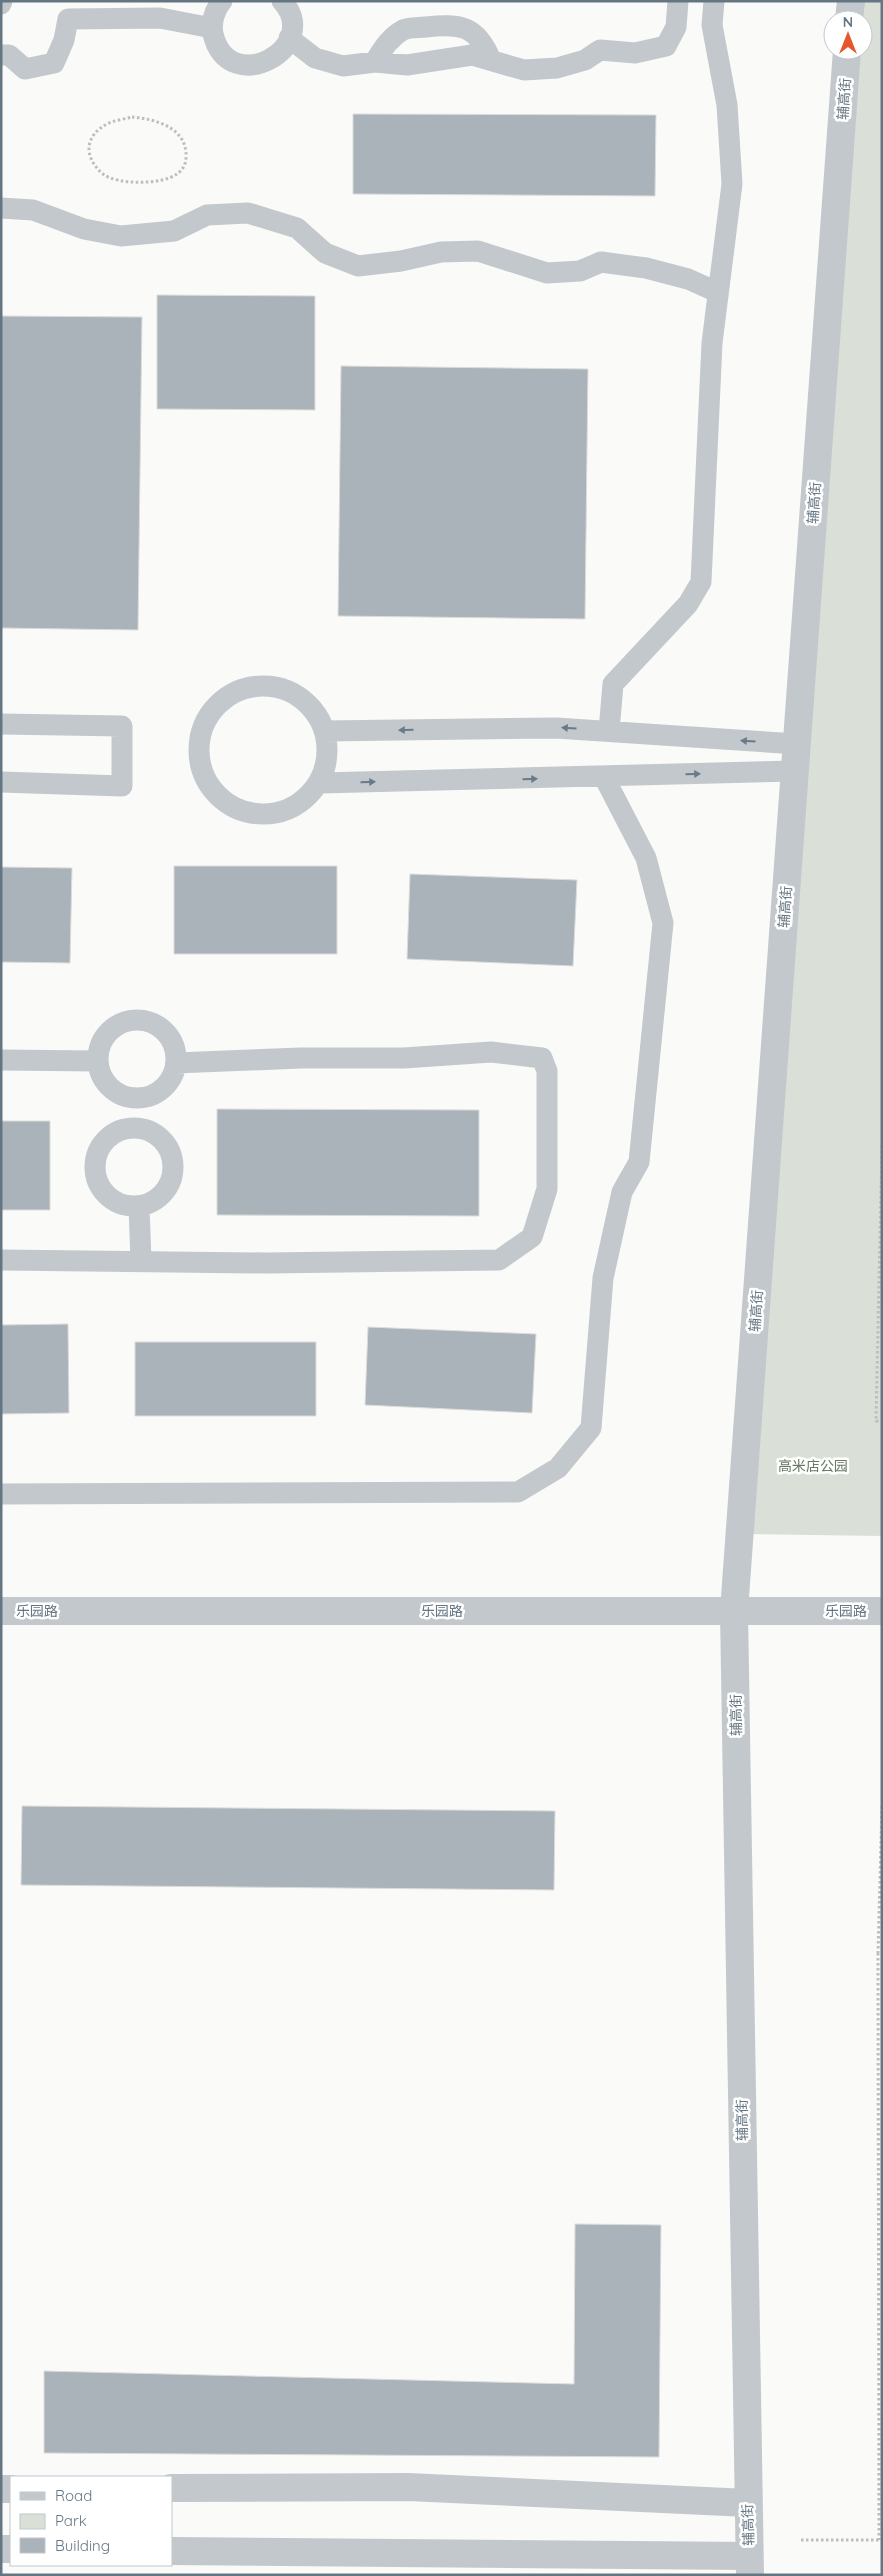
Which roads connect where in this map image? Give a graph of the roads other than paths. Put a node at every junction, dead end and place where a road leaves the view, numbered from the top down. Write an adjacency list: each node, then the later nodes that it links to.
1 (222, 1): 6 (lane)
2 (282, 1): 7 (lane)
3 (678, 1): 9 (lane)
4 (714, 1): 13 (lane)
5 (66, 10): 6 (lane); 8 (lane)
6 (212, 28): 7 (lane)
7 (289, 38): 11 (lane)
8 (1, 55)
9 (491, 60): 11 (lane); 11 (lane)
10 (846, 60): 17 (street, 辅高街)
11 (375, 62)
12 (1, 208): 13 (lane)
13 (717, 292): 16 (lane)
14 (1, 724): 20 (lane)
15 (324, 731): 16 (lane, one-way to 15); 21 (lane); 21 (lane)
16 (609, 731): 17 (lane, one-way to 16)
17 (797, 744): 18 (street, 辅高街)
18 (795, 771): 19 (lane, one-way to 18); 32 (street, 辅高街)
19 (604, 777): 21 (lane, one-way to 19); 30 (lane)
20 (1, 782)
21 (319, 783)
22 (1, 1060): 23 (lane)
23 (97, 1061): 24 (lane); 25 (lane)
24 (176, 1063): 25 (lane); 29 (lane)
25 (134, 1098): 26 (lane)
26 (134, 1127): 27 (lane); 27 (lane)
27 (139, 1206): 29 (lane)
28 (1, 1260): 29 (lane)
29 (141, 1261)
30 (1, 1494)
31 (1, 1611): 32 (street, 乐园路)
32 (734, 1611): 33 (street, 乐园路); 35 (street, 辅高街)
33 (882, 1611)
34 (172, 2488): 35 (street)
35 (748, 2503): 37 (street, 辅高街)
36 (172, 2551): 37 (street)
37 (750, 2565)

